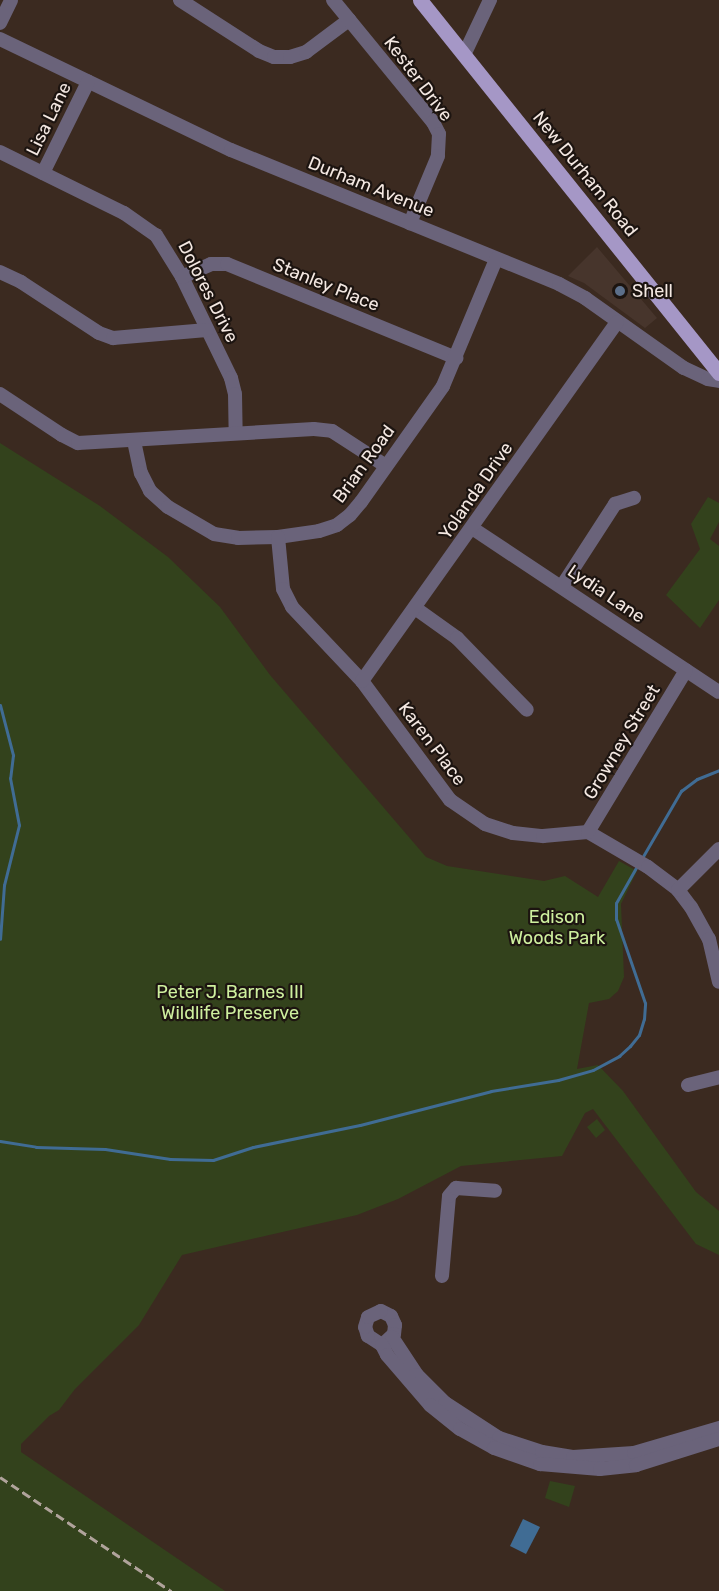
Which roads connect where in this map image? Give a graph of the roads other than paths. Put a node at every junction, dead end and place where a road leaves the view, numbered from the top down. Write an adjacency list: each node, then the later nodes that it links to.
1 (11, 0): 7 (street)
2 (180, 0): 6 (street)
3 (333, 0): 6 (street, Kester Drive)
4 (420, 0): 9 (main road, New Durham Road)
5 (490, 0): 9 (street)
6 (349, 20): 13 (street, Kester Drive)
7 (0, 23)
8 (0, 39): 10 (street, Durham Avenue)
9 (464, 55): 20 (main road, New Durham Road)
10 (88, 82): 12 (street, Lisa Lane); 13 (street, Durham Avenue)
11 (0, 152): 12 (street, Dolores Drive)
12 (43, 173): 16 (street, Dolores Drive)
13 (410, 223): 14 (street, Durham Avenue)
14 (496, 258): 17 (street, Durham Avenue); 19 (street, Brian Road)
15 (0, 272): 18 (street)
16 (182, 277): 18 (street, Dolores Drive); 19 (street, Stanley Place)
17 (617, 321): 21 (street, Durham Avenue); 27 (street, Yolanda Drive)
18 (207, 330): 23 (street, Dolores Drive)
19 (456, 358): 25 (street, Brian Road)
20 (719, 373)
21 (719, 381)
22 (0, 394): 24 (street)
23 (236, 433): 24 (street); 25 (street)
24 (134, 441): 28 (street, Brian Road)
25 (386, 466): 28 (street, Brian Road)
26 (634, 498): 29 (street)
27 (472, 528): 29 (street, Lydia Lane); 30 (street, Yolanda Drive)
28 (278, 537): 32 (street, Karen Place)
29 (562, 586): 31 (street, Lydia Lane)
30 (415, 608): 32 (street, Yolanda Drive); 34 (street)
31 (686, 670): 33 (street, Lydia Lane); 35 (street, Growney Street)
32 (362, 681): 35 (street, Karen Place)
33 (719, 692)
34 (527, 710)
35 (588, 832): 37 (street)
36 (719, 849): 37 (street)
37 (678, 890): 38 (street)
38 (719, 982)
39 (719, 1077): 40 (street)
40 (688, 1084)
41 (495, 1191): 42 (street)
42 (442, 1276)
43 (387, 1341): 46 (street)
44 (719, 1428): 46 (street)
45 (719, 1439): 46 (street)
46 (635, 1459)

